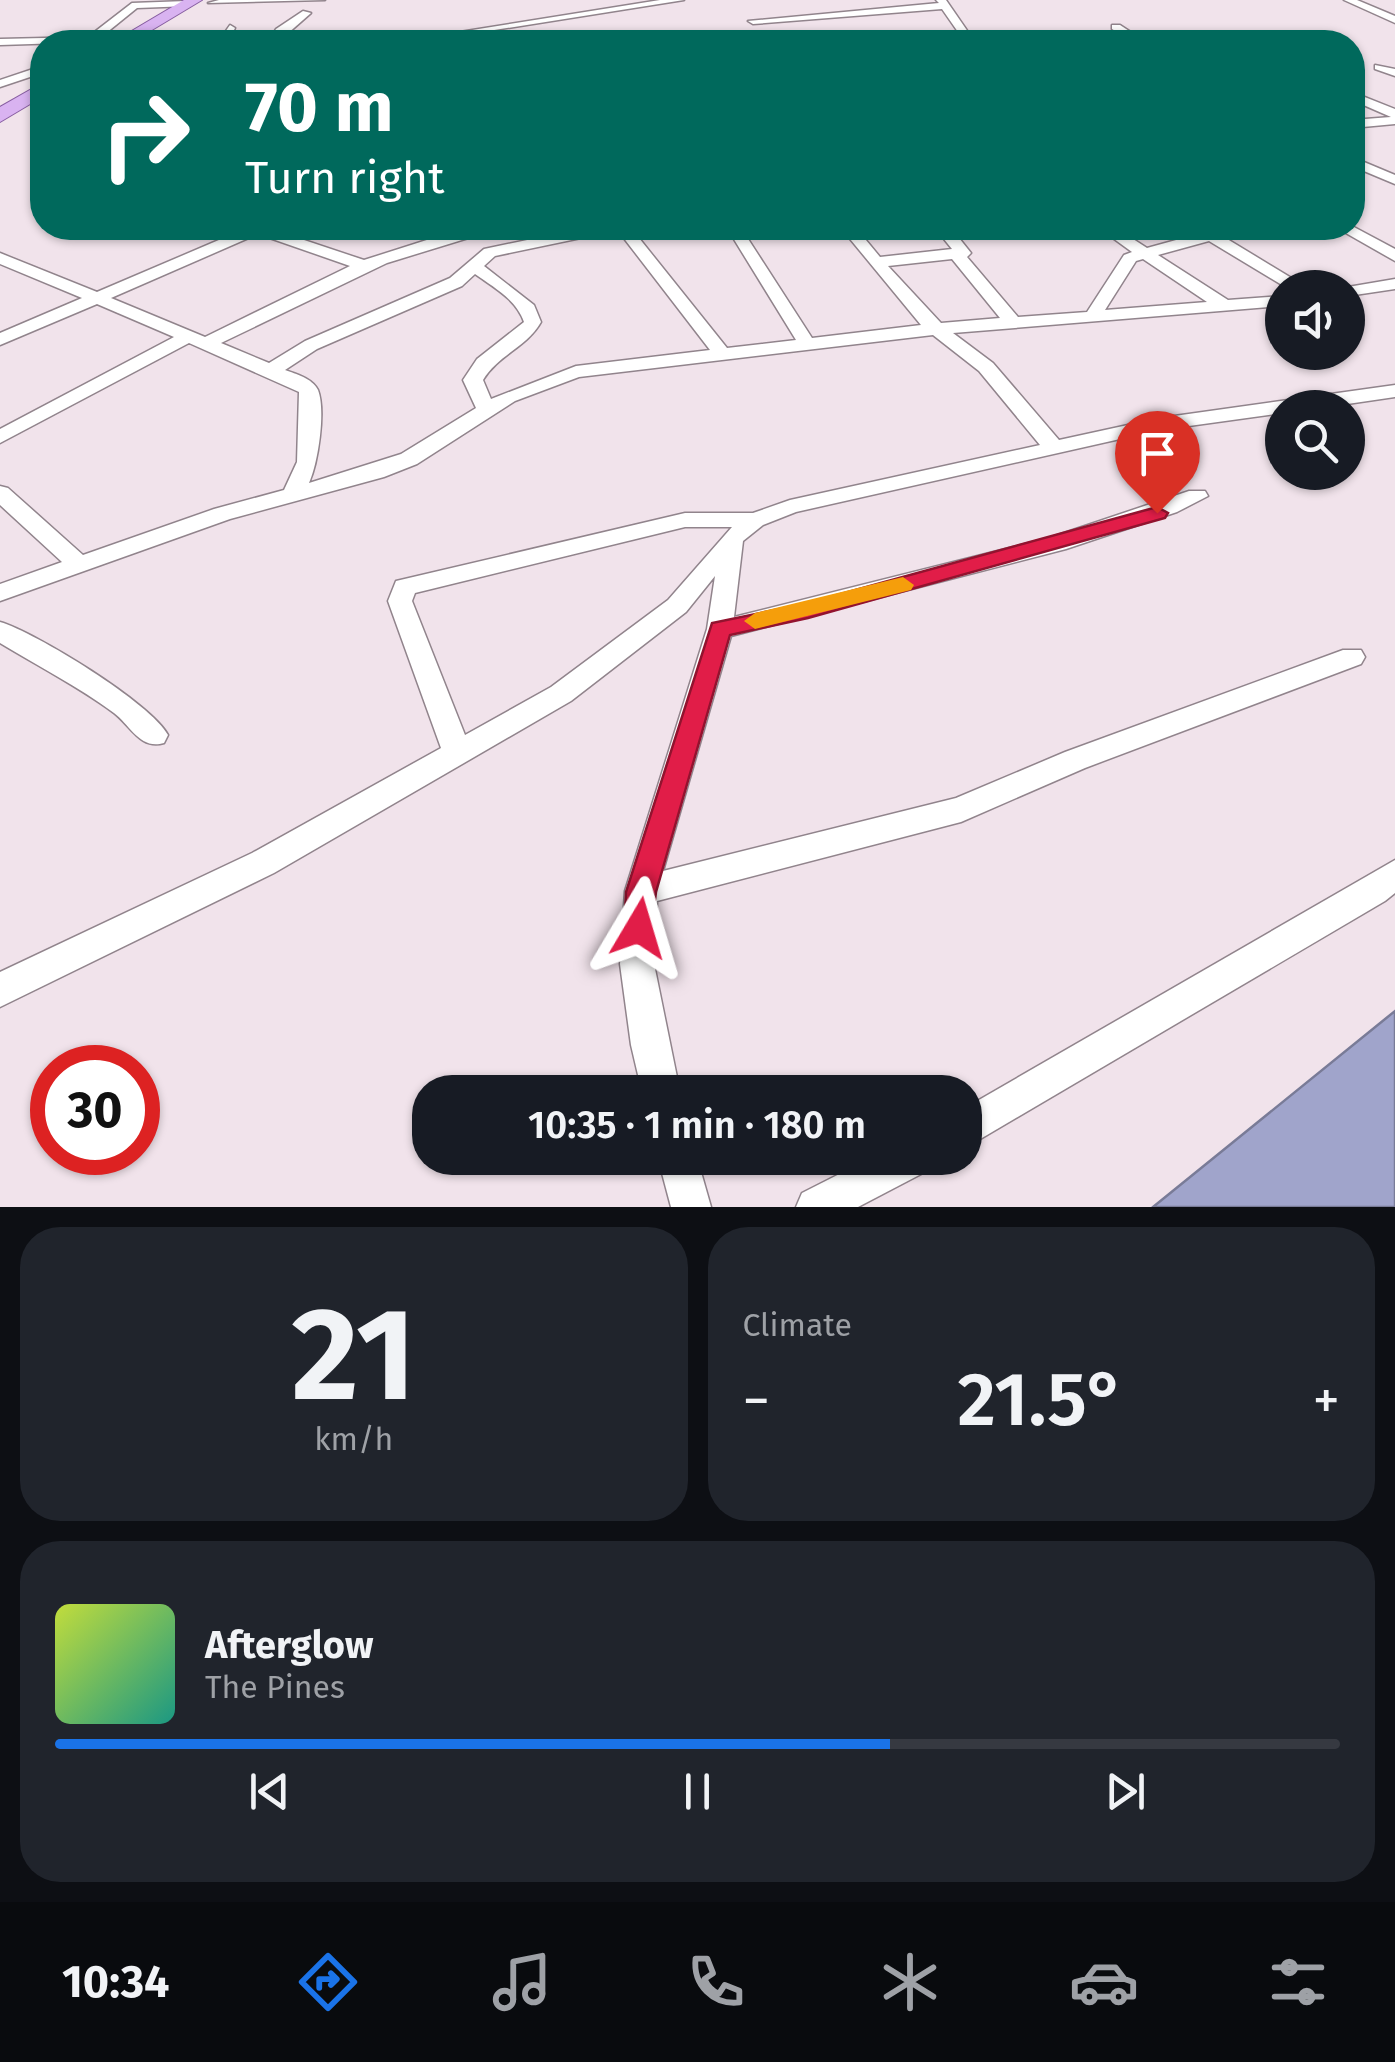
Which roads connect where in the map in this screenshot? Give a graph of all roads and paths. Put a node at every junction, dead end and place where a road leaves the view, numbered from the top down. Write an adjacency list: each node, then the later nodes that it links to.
1 (320, 0): 6 (street)
2 (679, 0): 16 (street)
3 (1348, 0): 9 (street)
4 (139, 2): 5 (street); 12 (street)
5 (191, 2): 13 (main road)
6 (215, 2): 14 (main road)
7 (942, 3): 10 (street); 17 (street)
8 (306, 13): 15 (street)
9 (1395, 20)
10 (753, 21)
11 (1116, 27): 18 (street)
12 (104, 30)
13 (142, 30)
14 (167, 30)
15 (281, 30)
16 (481, 30)
17 (961, 30)
18 (1121, 30)
19 (0, 42): 20 (street)
20 (30, 42)
21 (30, 56): 22 (street)
22 (0, 57)
23 (1379, 67): 24 (street)
24 (1395, 73)
25 (30, 74): 26 (street)
26 (0, 80)
27 (1365, 102): 33 (street)
28 (30, 103): 29 (street)
29 (0, 104)
30 (30, 104): 32 (main road)
31 (30, 105): 35 (main road)
32 (0, 116)
33 (1395, 117): 34 (street)
34 (1365, 122)
35 (0, 132)
36 (1365, 167): 37 (street)
37 (1395, 180)
38 (1365, 239): 52 (street)
39 (229, 240): 60 (street)
40 (291, 240): 55 (street)
41 (434, 240): 55 (street)
42 (548, 240): 56 (street)
43 (633, 240): 69 (street)
44 (742, 240): 68 (street)
45 (858, 240): 54 (street)
46 (954, 240): 51 (street)
47 (1122, 240): 50 (street)
48 (1177, 240): 50 (street)
49 (1221, 240): 57 (street)
50 (1139, 252): 62 (street); 63 (street)
51 (956, 254): 54 (street); 64 (street)
52 (1395, 256)
53 (0, 258): 60 (street)
54 (876, 262): 65 (street)
55 (362, 265): 67 (street)
56 (474, 266): 70 (street); 72 (street)
57 (1270, 270)
58 (1395, 284): 59 (street)
59 (1365, 288)
60 (94, 297): 66 (street); 67 (street)
61 (1265, 304): 62 (street)
62 (1228, 308): 63 (street)
63 (1091, 318): 64 (street)
64 (1014, 324): 65 (street)
65 (935, 329): 68 (street); 74 (street)
66 (6, 332)
67 (198, 340): 70 (street); 73 (street)
68 (807, 344): 69 (street)
69 (722, 354): 72 (street)
70 (272, 369): 76 (street)
71 (1395, 392): 74 (street)
72 (486, 408): 76 (street)
73 (0, 437)
74 (1054, 448): 78 (street)
75 (0, 493): 79 (street)
76 (294, 493): 79 (street)
77 (1197, 496): 81 (street)
78 (744, 529): 81 (street); 85 (street); 85 (street)
79 (80, 566): 80 (street)
80 (0, 593)
81 (720, 629): 87 (street)
82 (0, 631): 84 (street)
83 (1352, 656): 87 (street)
84 (154, 735)
85 (457, 752): 88 (street)
86 (1395, 874): 90 (street)
87 (641, 892): 89 (street)
88 (0, 990)
89 (658, 1075)
90 (982, 1119)
91 (683, 1175): 93 (street)
92 (878, 1175): 94 (street)
93 (691, 1207)
94 (816, 1207)

